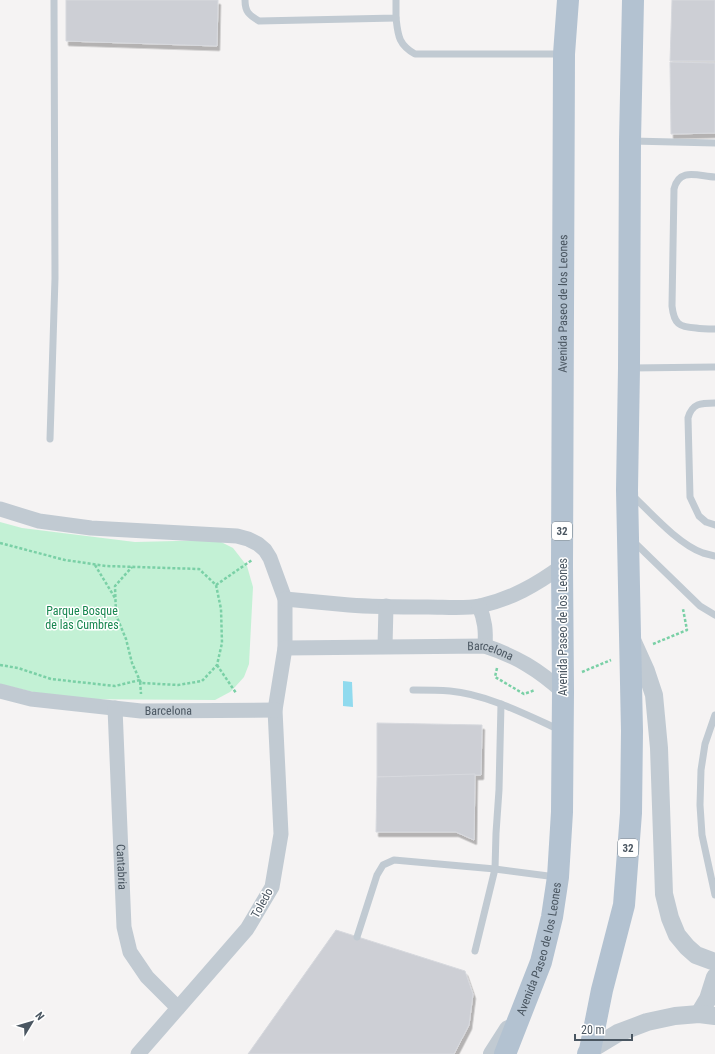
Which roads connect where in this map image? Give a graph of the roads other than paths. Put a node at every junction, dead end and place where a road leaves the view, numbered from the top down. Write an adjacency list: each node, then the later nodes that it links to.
1 (54, 0): 15 (lane)
2 (246, 0): 6 (lane)
3 (396, 0): 6 (lane)
4 (568, 0): 7 (main road, Avenida Paseo de los Leones / 32)
5 (633, 0): 8 (main road, 32)
6 (396, 18): 7 (lane)
7 (564, 54): 21 (main road, Avenida Paseo de los Leones / 32)
8 (630, 140): 9 (lane); 13 (main road, 32)
9 (715, 143)
10 (715, 177): 11 (lane)
11 (715, 330)
12 (715, 367): 13 (lane)
13 (629, 368): 16 (main road, 32)
14 (715, 403): 18 (lane)
15 (50, 439)
16 (627, 490): 19 (main road, 32); 20 (lane)
17 (0, 509): 22 (street)
18 (715, 525)
19 (628, 536): 25 (lane); 26 (main road, 32)
20 (715, 556)
21 (562, 566): 24 (street); 32 (main road, Avenida Paseo de los Leones / 32)
22 (285, 599): 23 (street); 29 (street)
23 (386, 606): 24 (street); 27 (street)
24 (479, 606): 28 (street)
25 (715, 615)
26 (641, 641): 43 (street); 48 (main road, 32)
27 (385, 646): 28 (street, Barcelona); 29 (street, Barcelona)
28 (485, 646): 32 (street, Barcelona)
29 (285, 648): 35 (street)
30 (413, 690): 33 (lane)
31 (0, 691): 34 (street, Barcelona)
32 (563, 692): 37 (main road, Avenida Paseo de los Leones / 32)
33 (501, 704): 37 (lane); 38 (lane)
34 (115, 708): 35 (street, Barcelona); 46 (street, Cantabria)
35 (275, 710): 46 (street, Toledo)
36 (715, 715): 40 (lane)
37 (563, 731): 39 (main road, Avenida Paseo de los Leones / 32)
38 (495, 870): 39 (lane); 41 (lane); 42 (lane)
39 (558, 877): 45 (main road, Avenida Paseo de los Leones / 32)
40 (715, 895)
41 (357, 937)
42 (475, 951)
43 (715, 962)
44 (715, 977): 47 (street)
45 (528, 998): 50 (street); 51 (main road, Avenida Paseo de los Leones / 32)
46 (178, 1008): 49 (street, Toledo)
47 (707, 1015): 48 (street)
48 (590, 1053)
49 (138, 1054)
50 (492, 1054)
51 (505, 1054)

